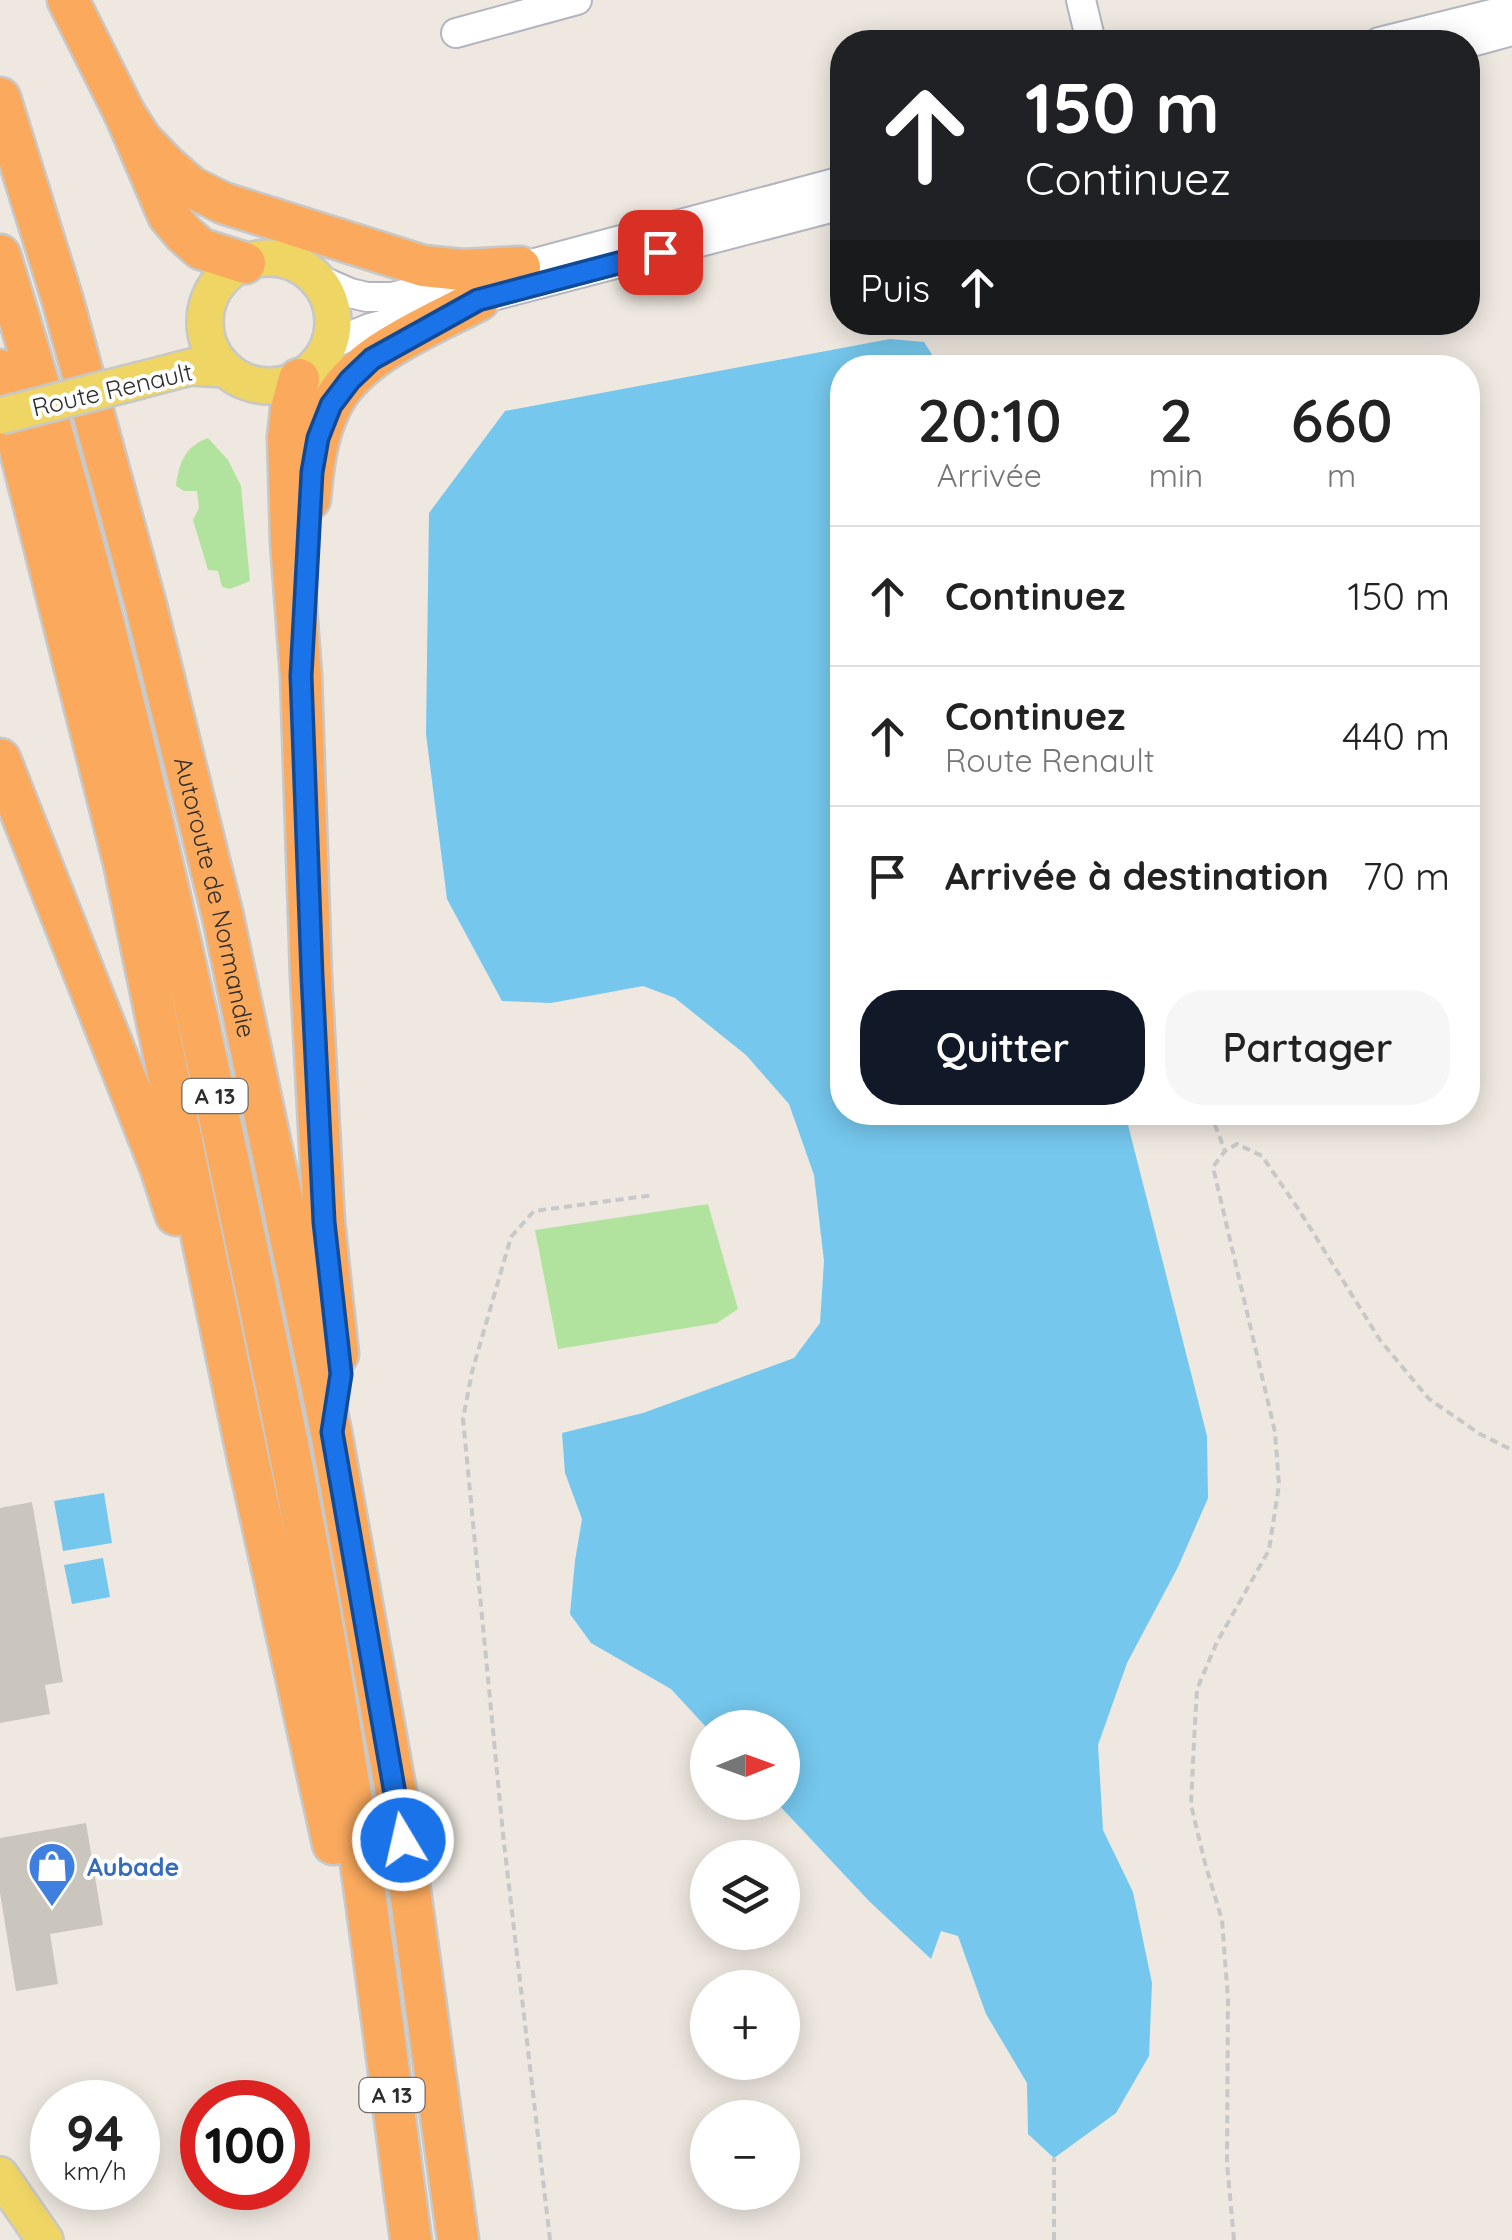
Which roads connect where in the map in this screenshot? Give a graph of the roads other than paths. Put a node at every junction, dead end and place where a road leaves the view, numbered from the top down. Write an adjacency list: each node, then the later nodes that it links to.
1 (68, 0): 11 (highway)
2 (577, 0): 8 (street)
3 (1082, 0): 5 (street)
4 (1512, 9): 6 (street)
5 (1088, 30)
6 (1427, 30)
7 (1512, 31): 9 (street)
8 (456, 33)
9 (1480, 39)
10 (0, 98): 29 (highway, Autoroute de Normandie / A 13)
11 (124, 114): 15 (highway); 16 (highway)
12 (830, 184): 16 (street)
13 (830, 207): 18 (street)
14 (0, 255): 31 (highway, Autoroute de Normandie / A 13)
15 (244, 262): 17 (main road); 19 (main road, Route Renault)
16 (520, 267): 17 (street)
17 (316, 278): 20 (main road)
18 (478, 300): 20 (street); 27 (highway)
19 (205, 330): 21 (main road, Route Renault); 23 (main road, Route Renault)
20 (329, 345): 24 (main road)
21 (225, 369): 23 (main road, Route Renault); 24 (main road, Route Renault)
22 (0, 370): 30 (highway)
23 (140, 374): 25 (main road, Route Renault); 26 (main road, Route Renault, bridge)
24 (298, 380): 27 (highway)
25 (0, 403)
26 (0, 416)
27 (301, 676): 29 (highway)
28 (0, 759): 30 (highway)
29 (332, 1432): 35 (highway, Autoroute de Normandie / A 13)
30 (250, 1463): 31 (highway)
31 (372, 1950): 34 (highway, Autoroute de Normandie / A 13)
32 (0, 2174): 33 (main road)
33 (45, 2240)
34 (411, 2240)
35 (458, 2240)

